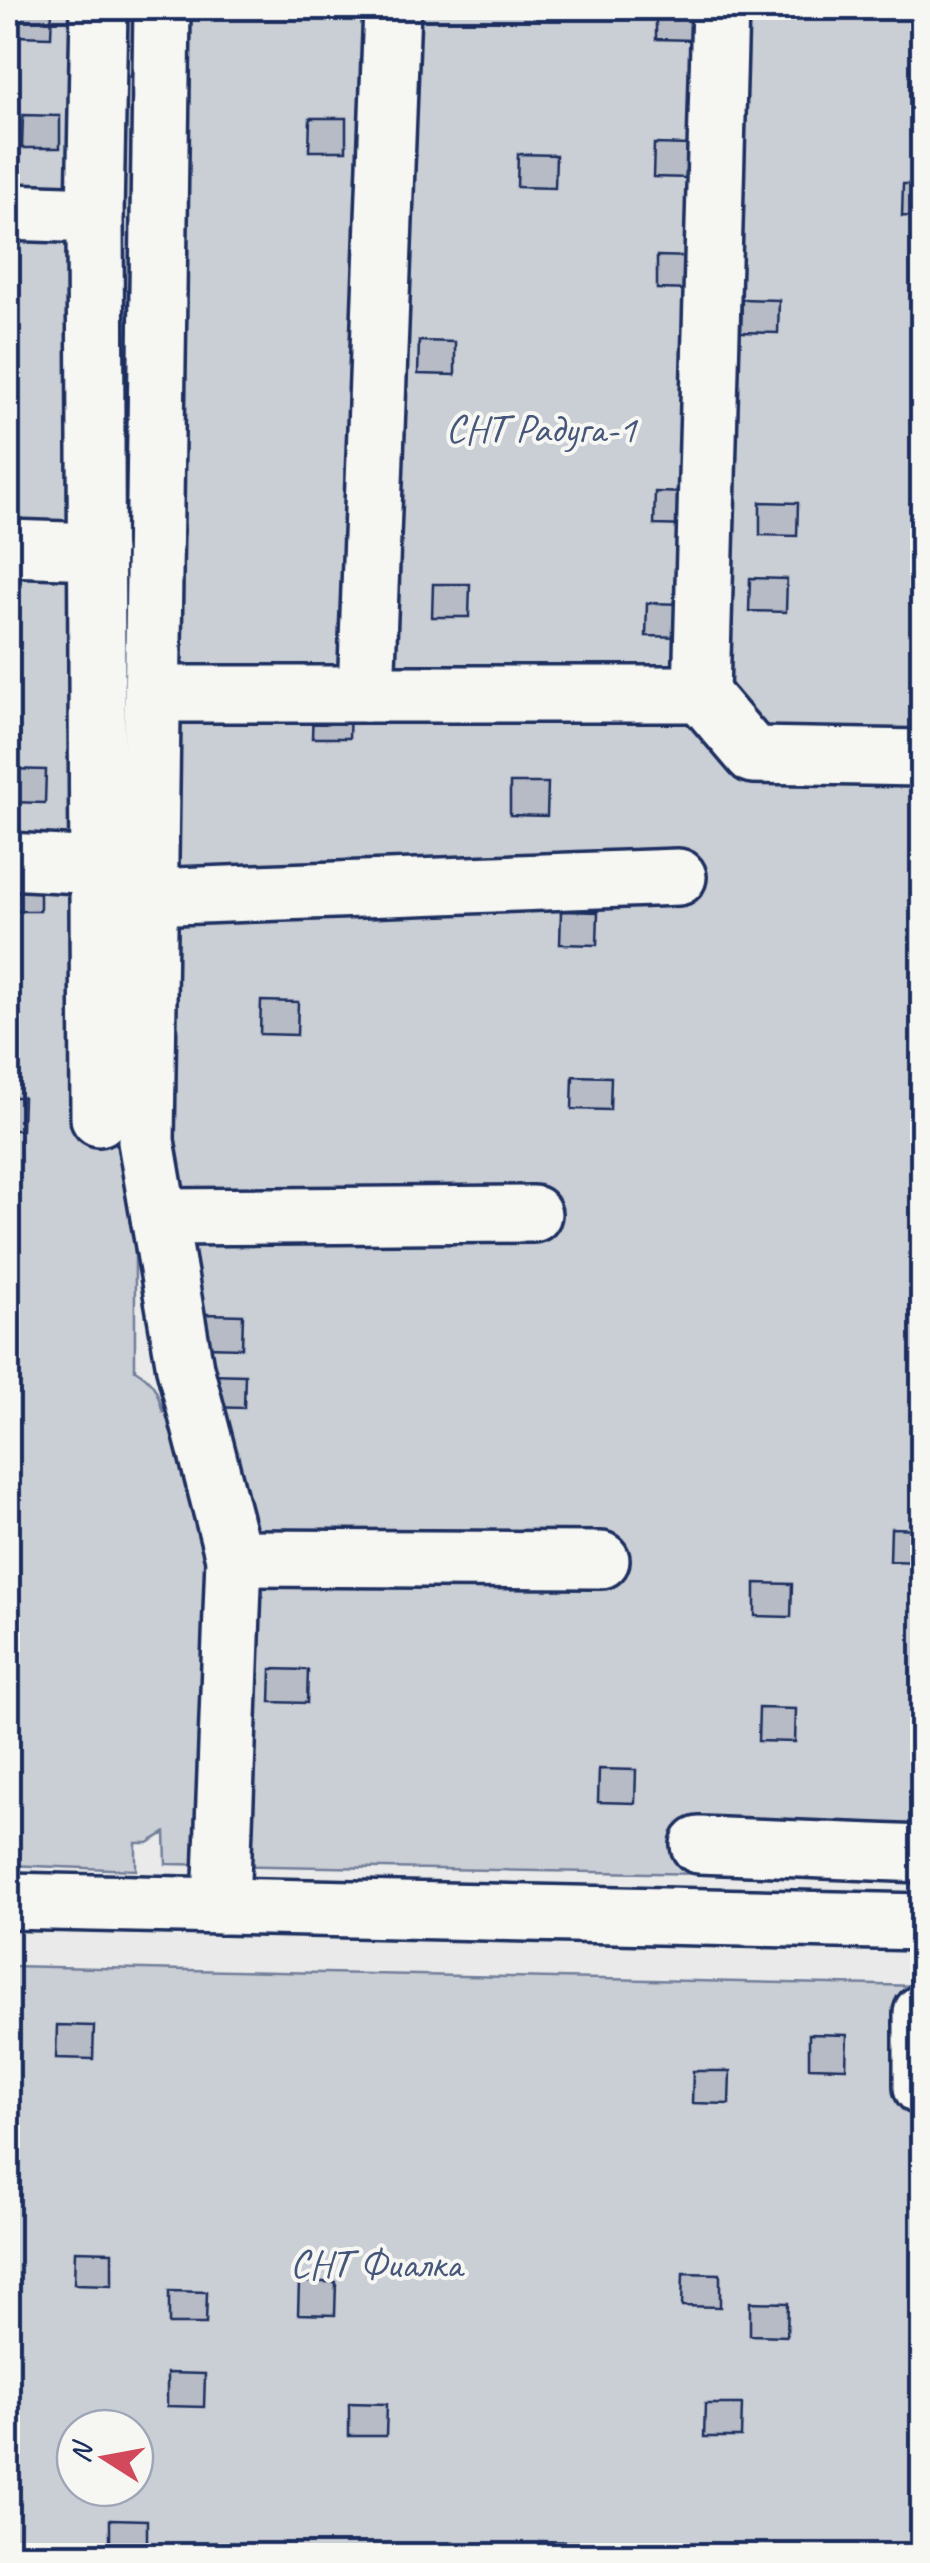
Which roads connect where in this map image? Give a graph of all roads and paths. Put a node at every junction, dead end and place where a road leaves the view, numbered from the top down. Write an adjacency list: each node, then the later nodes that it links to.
1 (100, 8): 6 (street)
2 (162, 8): 9 (street)
3 (392, 8): 10 (street)
4 (720, 8): 11 (street)
5 (8, 212): 6 (street)
6 (95, 215): 8 (street)
7 (8, 548): 8 (street)
8 (96, 550): 14 (street)
9 (152, 694): 10 (street); 16 (street)
10 (366, 694): 11 (street)
11 (701, 694): 12 (street)
12 (922, 758)
13 (8, 862): 14 (street)
14 (98, 866): 17 (street)
15 (678, 877): 16 (street)
16 (149, 898): 19 (street)
17 (99, 1118)
18 (533, 1214): 19 (street)
19 (159, 1217): 20 (street)
20 (234, 1558): 21 (street); 25 (street)
21 (600, 1560)
22 (699, 1845): 23 (street)
23 (922, 1854)
24 (8, 1901): 25 (street)
25 (222, 1906): 26 (street)
26 (922, 1922)
27 (922, 2013): 28 (street)
28 (922, 2087)

